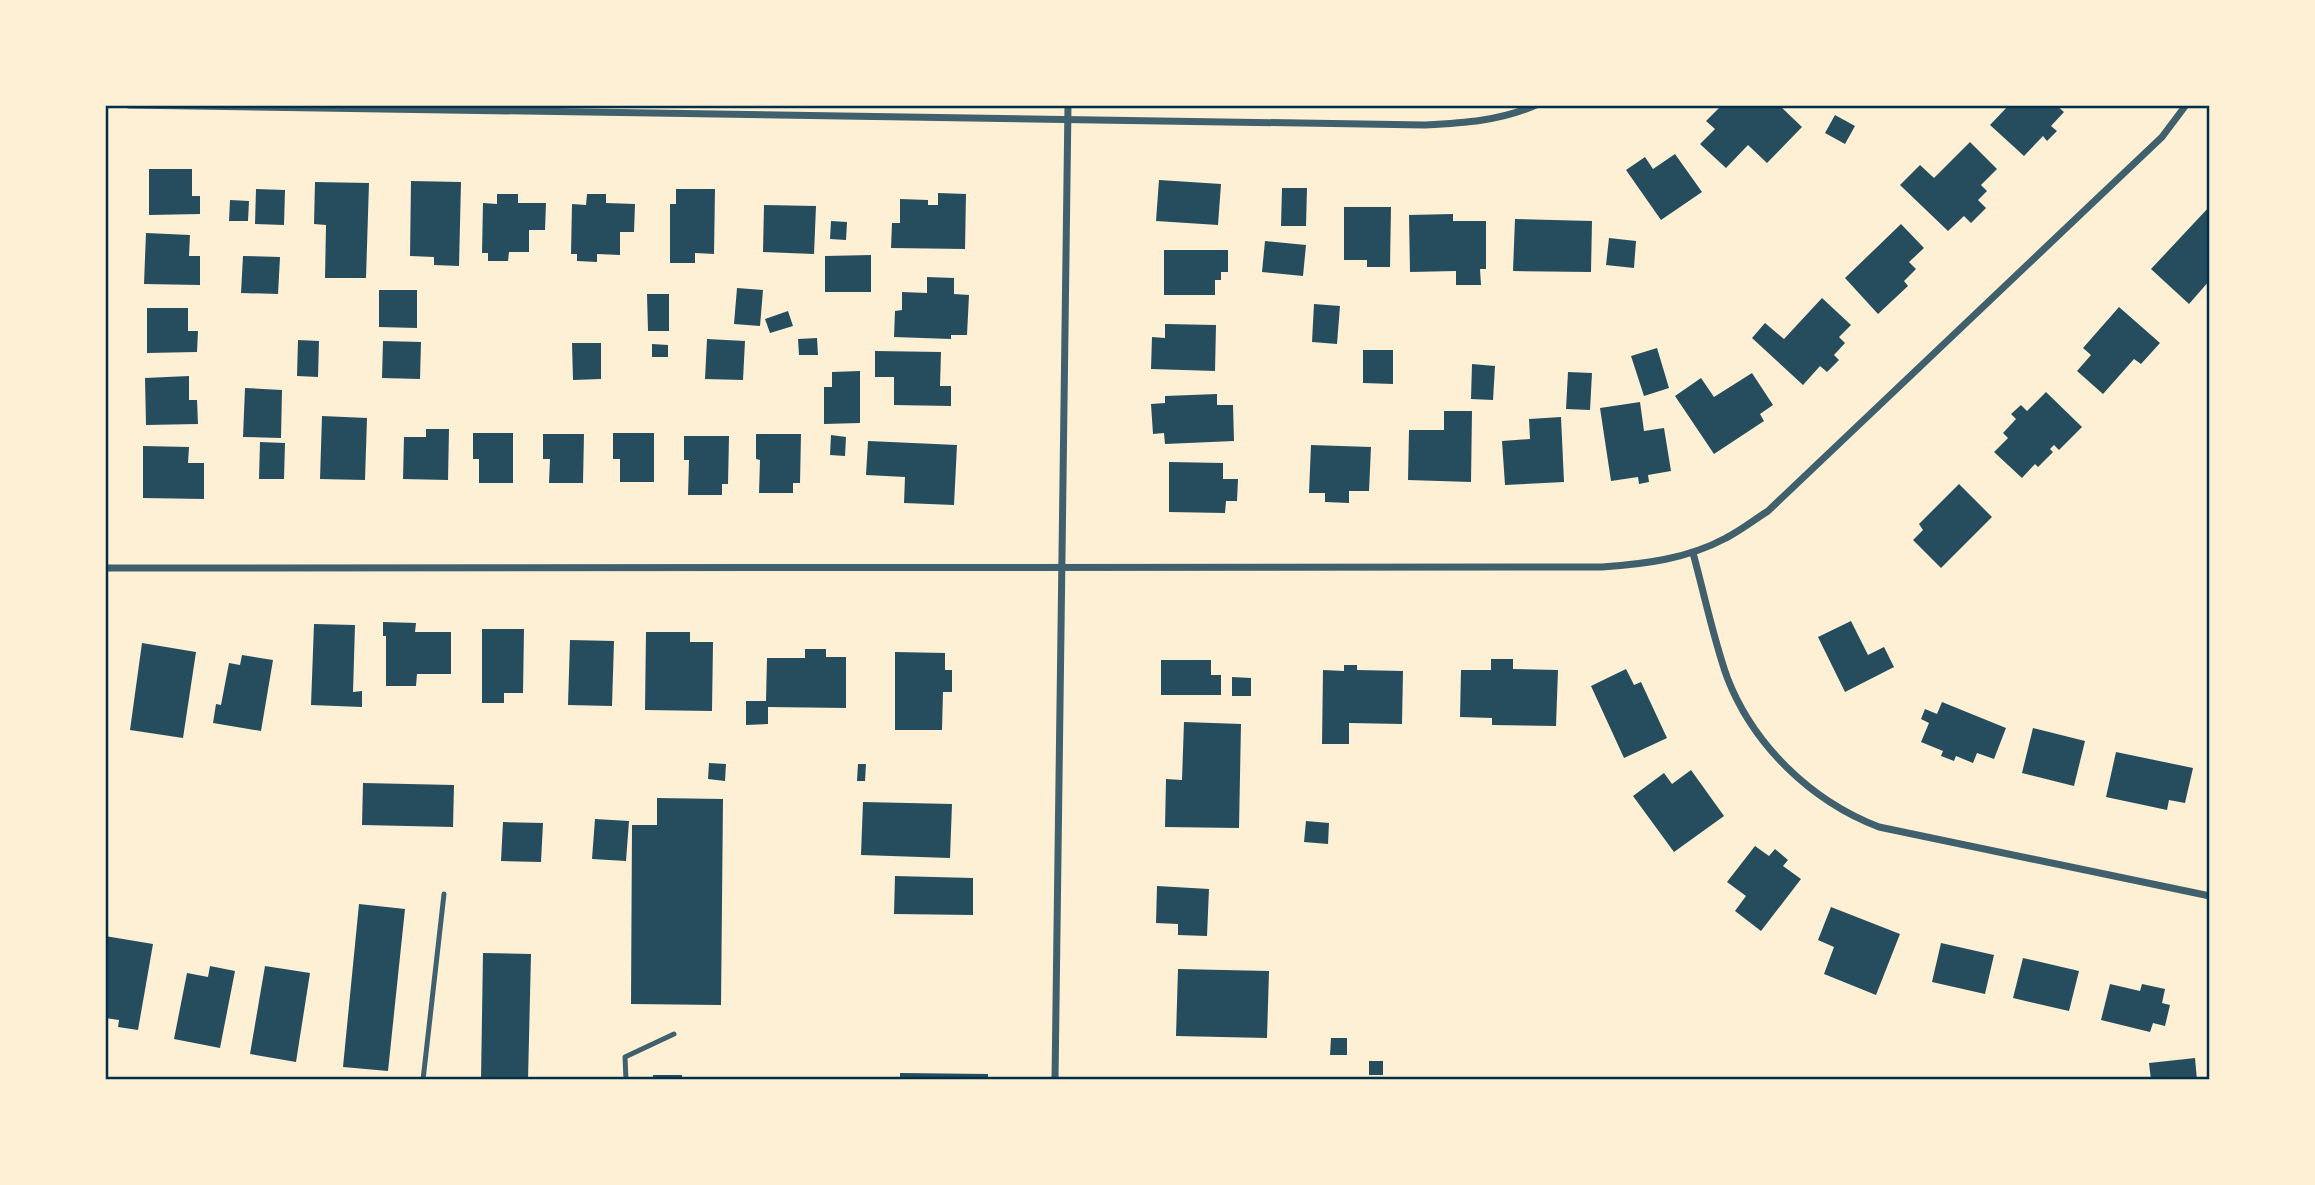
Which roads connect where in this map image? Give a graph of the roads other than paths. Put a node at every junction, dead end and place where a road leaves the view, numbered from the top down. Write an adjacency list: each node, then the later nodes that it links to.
1 (129, 105): 5 (street)
2 (1068, 105): 5 (street)
3 (1536, 105): 5 (street)
4 (2186, 105): 6 (street)
5 (1069, 120): 8 (street)
6 (1693, 552): 8 (street); 10 (street)
7 (105, 568): 8 (street)
8 (1061, 569): 14 (street)
9 (444, 894): 12 (lane)
10 (2210, 897)
11 (674, 1034): 13 (lane)
12 (424, 1080)
13 (626, 1080)
14 (1055, 1080)

